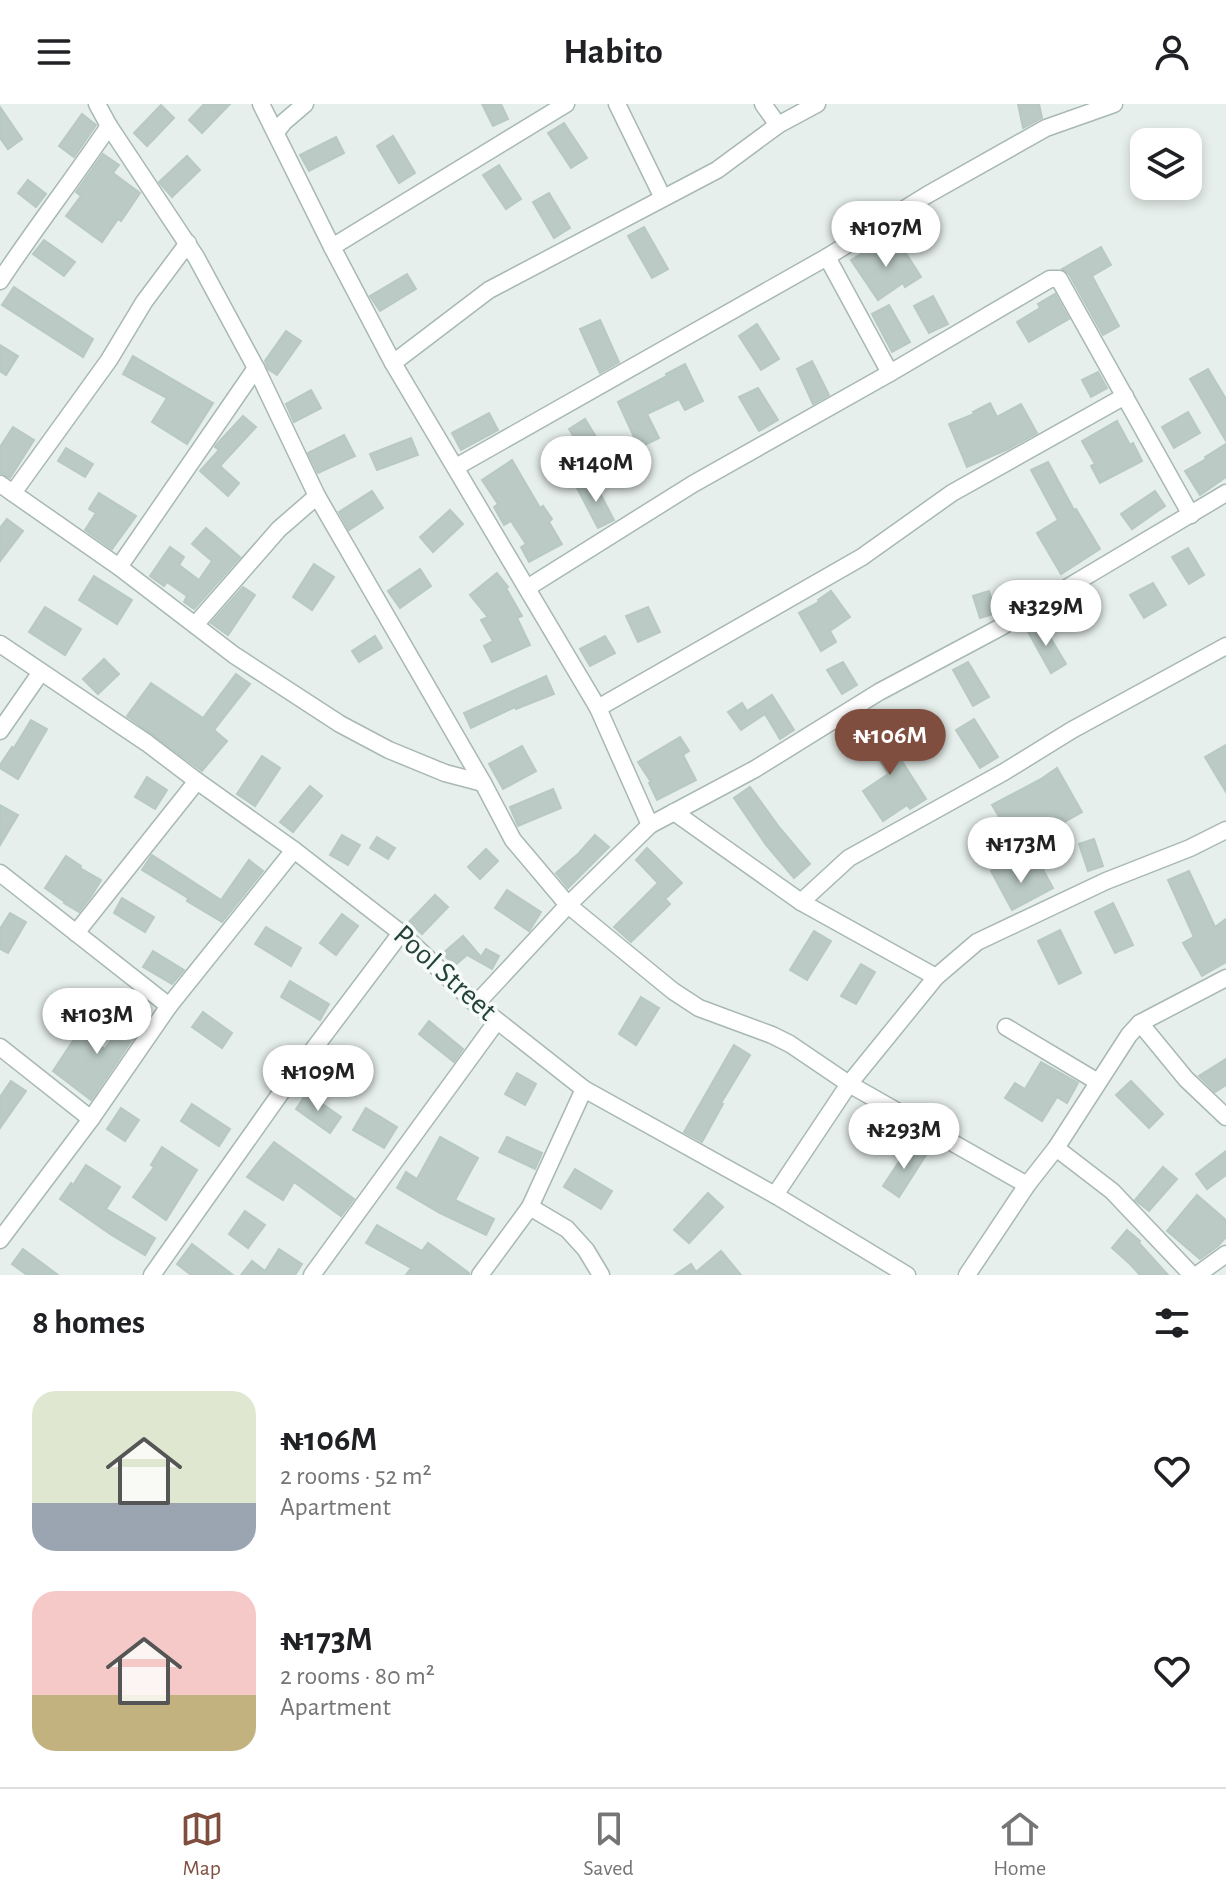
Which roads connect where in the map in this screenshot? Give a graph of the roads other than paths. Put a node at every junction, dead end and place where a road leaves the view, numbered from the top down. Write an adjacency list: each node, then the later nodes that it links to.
1 (97, 104): 10 (street)
2 (261, 104): 11 (street)
3 (305, 104): 11 (street)
4 (566, 104): 14 (street)
5 (617, 104): 12 (street)
6 (763, 104): 9 (street)
7 (817, 104): 9 (street)
8 (1114, 104): 15 (street)
9 (778, 125): 12 (street)
10 (109, 126): 13 (street); 16 (street)
11 (276, 132): 14 (street)
12 (663, 198): 17 (street)
13 (188, 243): 18 (street); 22 (street)
14 (332, 247): 17 (street)
15 (827, 257): 19 (street); 21 (street)
16 (0, 281)
17 (393, 363): 21 (street)
18 (256, 368): 24 (street); 26 (street)
19 (890, 373): 20 (street); 27 (street)
20 (1125, 396): 25 (street); 32 (street)
21 (456, 467): 27 (street)
22 (6, 489): 26 (street)
23 (1226, 493): 25 (street)
24 (317, 496): 28 (street); 35 (street)
25 (1191, 515): 36 (street)
26 (119, 567): 28 (street)
27 (527, 588): 32 (street)
28 (195, 625): 35 (street)
29 (0, 644): 31 (street, Pool Street)
30 (1226, 646): 41 (street)
31 (41, 672): 33 (street); 34 (street, Pool Street)
32 (598, 708): 37 (street)
33 (0, 731)
34 (197, 781): 39 (street, Pool Street); 43 (street)
35 (483, 783): 42 (street)
36 (674, 812): 37 (street); 41 (street)
37 (650, 825): 42 (street)
38 (1226, 830): 45 (street)
39 (294, 850): 44 (street, Pool Street); 48 (street)
40 (0, 873): 43 (street)
41 (801, 902): 45 (street)
42 (568, 905): 47 (street); 54 (street)
43 (76, 933): 48 (street)
44 (401, 933): 47 (street, Pool Street); 65 (street)
45 (936, 977): 54 (street)
46 (1226, 978): 50 (street)
47 (476, 1004): 49 (street, Pool Street)
48 (169, 1006): 57 (street)
49 (497, 1021): 55 (street, Pool Street); 66 (street)
50 (1140, 1023): 53 (street); 56 (street)
51 (1006, 1027): 53 (street)
52 (0, 1047): 57 (street)
53 (1098, 1082): 58 (street)
54 (849, 1084): 59 (street); 60 (street)
55 (584, 1089): 60 (street, Pool Street); 61 (street)
56 (1226, 1117)
57 (91, 1119): 62 (street)
58 (1056, 1148): 59 (street); 71 (street)
59 (1027, 1185): 70 (street)
60 (775, 1195): 69 (street, Pool Street)
61 (530, 1207): 67 (street); 68 (street)
62 (6, 1221): 63 (street)
63 (0, 1240)
64 (1226, 1254): 71 (street)
65 (152, 1275)
66 (312, 1275)
67 (480, 1275)
68 (601, 1275)
69 (907, 1275)
70 (967, 1275)
71 (1195, 1275)

